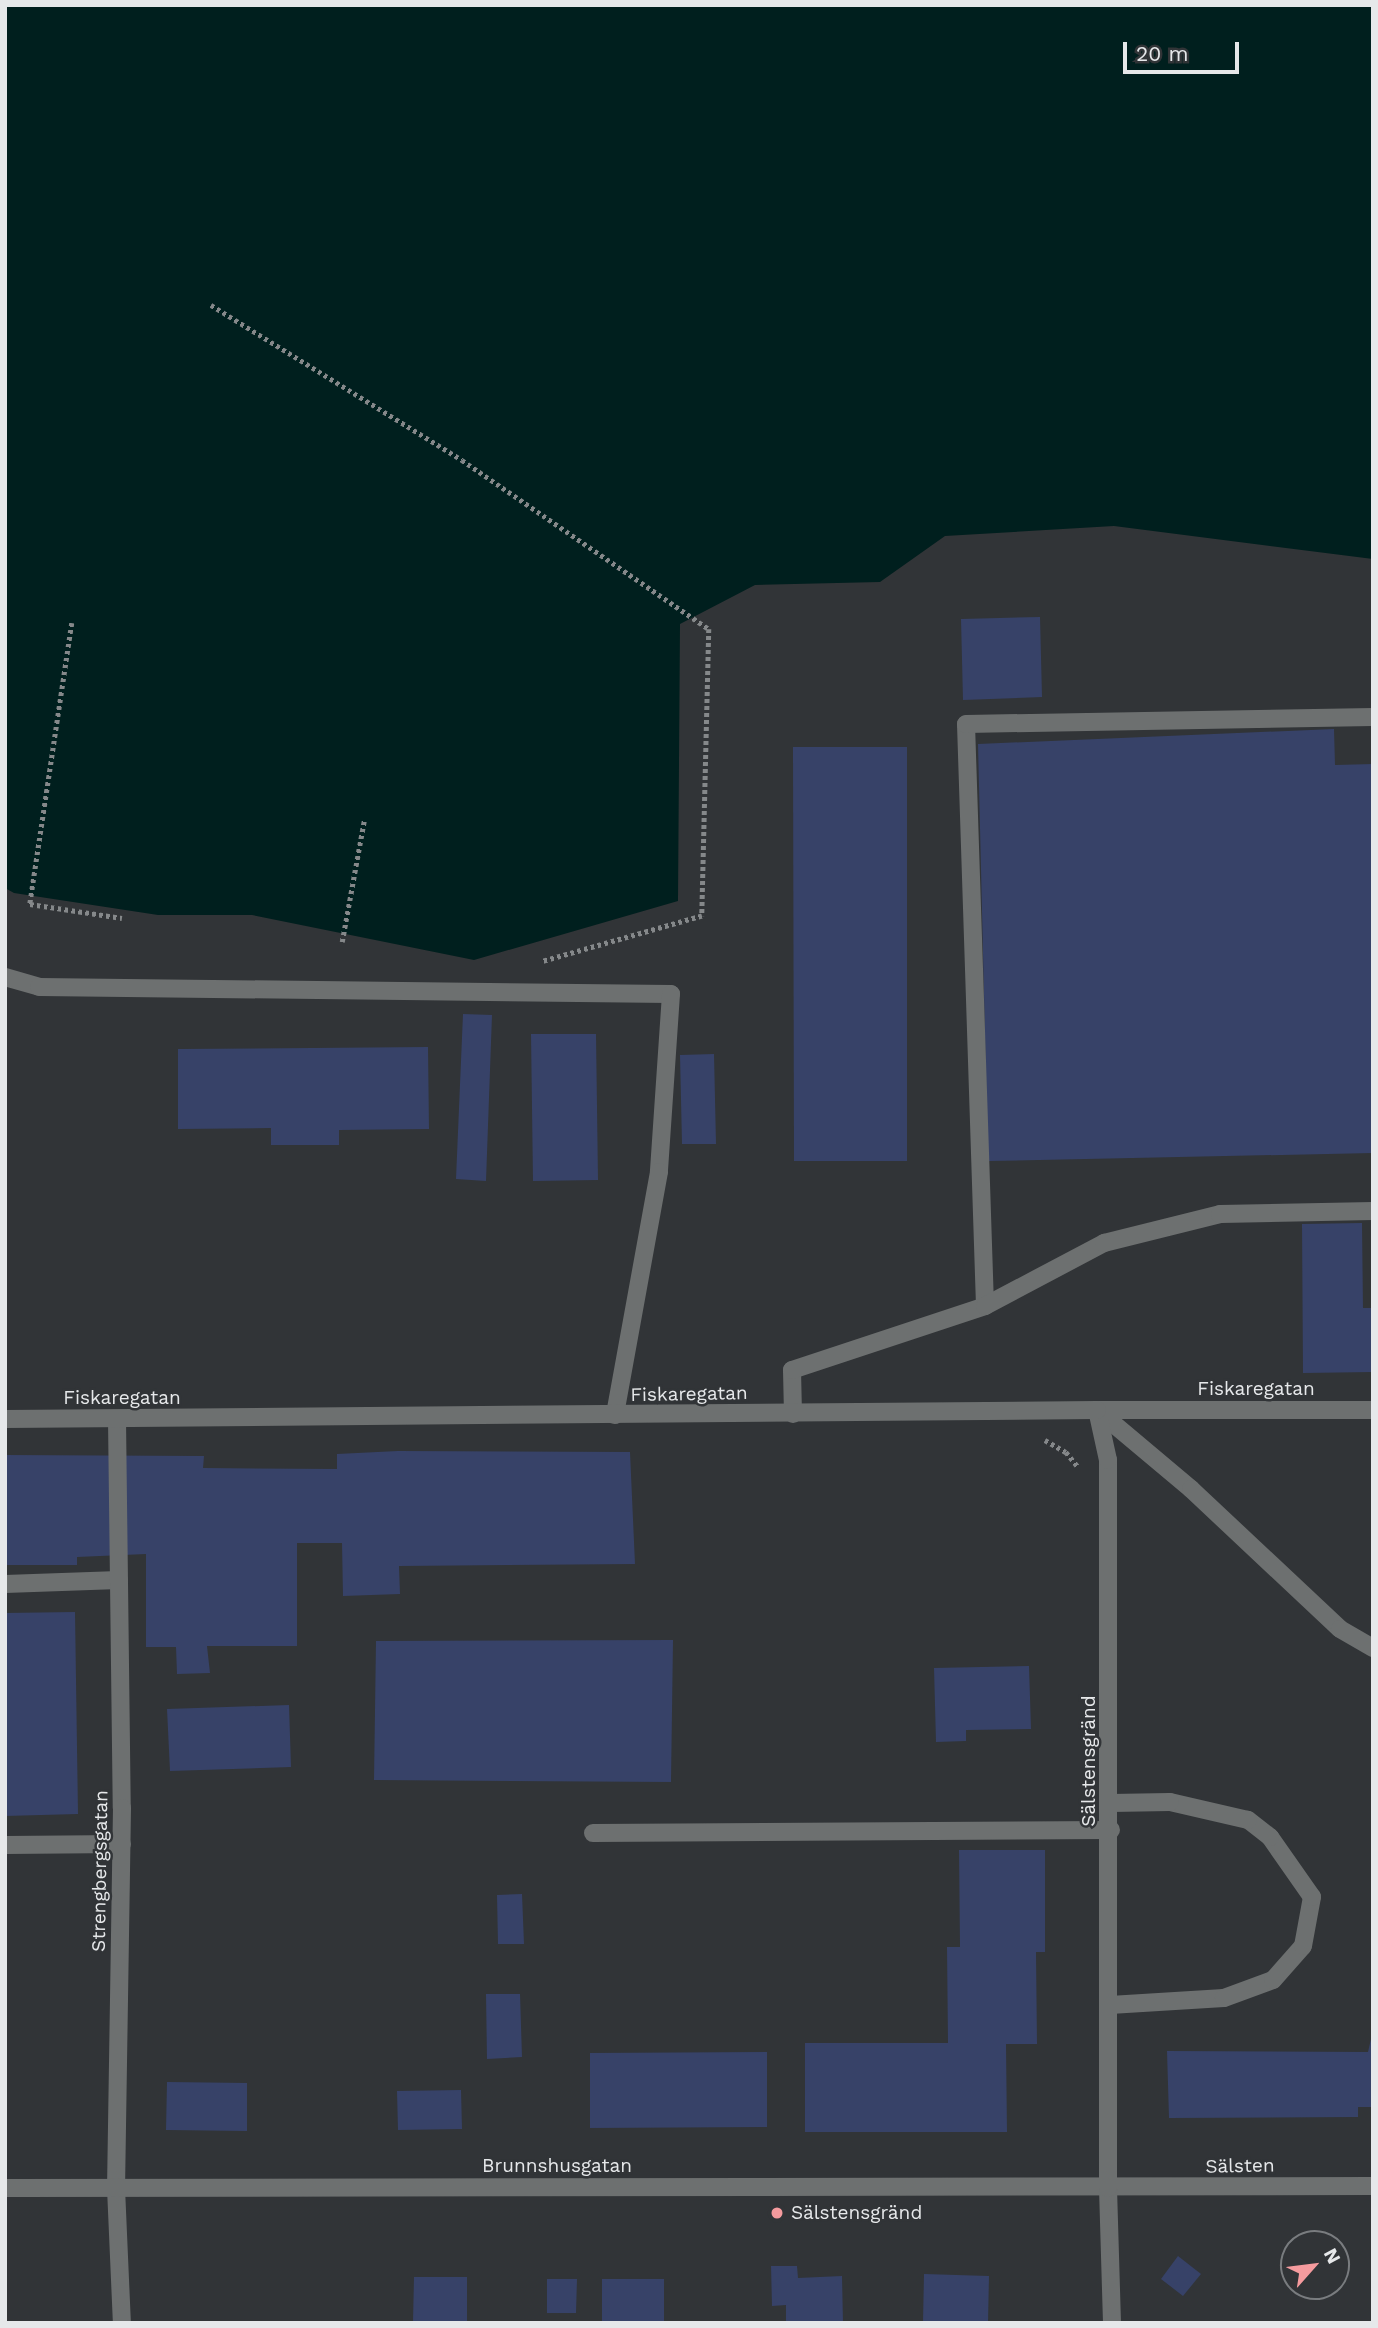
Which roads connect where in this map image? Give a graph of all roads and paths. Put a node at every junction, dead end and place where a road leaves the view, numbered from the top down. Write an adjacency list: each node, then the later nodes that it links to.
1 (211, 305): 7 (path)
2 (72, 623): 5 (path)
3 (1373, 717): 10 (street)
4 (364, 821): 6 (path)
5 (122, 918)
6 (342, 942)
7 (532, 964)
8 (5, 977): 14 (street)
9 (1373, 1211): 10 (street)
10 (985, 1306): 13 (street)
11 (1097, 1410): 12 (street, Fiskaregatan); 13 (street, Fiskaregatan); 19 (street); 20 (street, Sälstensgränd)
12 (1373, 1410)
13 (793, 1414): 14 (street, Fiskaregatan)
14 (615, 1415): 16 (street, Fiskaregatan)
15 (5, 1419): 16 (street, Fiskaregatan)
16 (117, 1419): 17 (street, Strengbergsgatan)
17 (119, 1580): 18 (street); 23 (street, Strengbergsgatan)
18 (5, 1584)
19 (1373, 1648)
20 (1111, 1803): 21 (street, Sälstensgränd); 25 (street)
21 (1111, 1830): 22 (street); 25 (street, Sälstensgränd)
22 (593, 1833)
23 (122, 1844): 24 (street); 27 (street, Strengbergsgatan)
24 (5, 1845)
25 (1110, 2005): 28 (street, Sälstensgränd)
26 (1373, 2186): 28 (street, Sälsten)
27 (116, 2188): 28 (street, Brunnshusgatan); 29 (street, Brunnshusgatan); 30 (street, Strengbergsgatan)
28 (1108, 2188): 31 (street, Sälstensgränd)
29 (5, 2189)
30 (121, 2323)
31 (1112, 2323)

